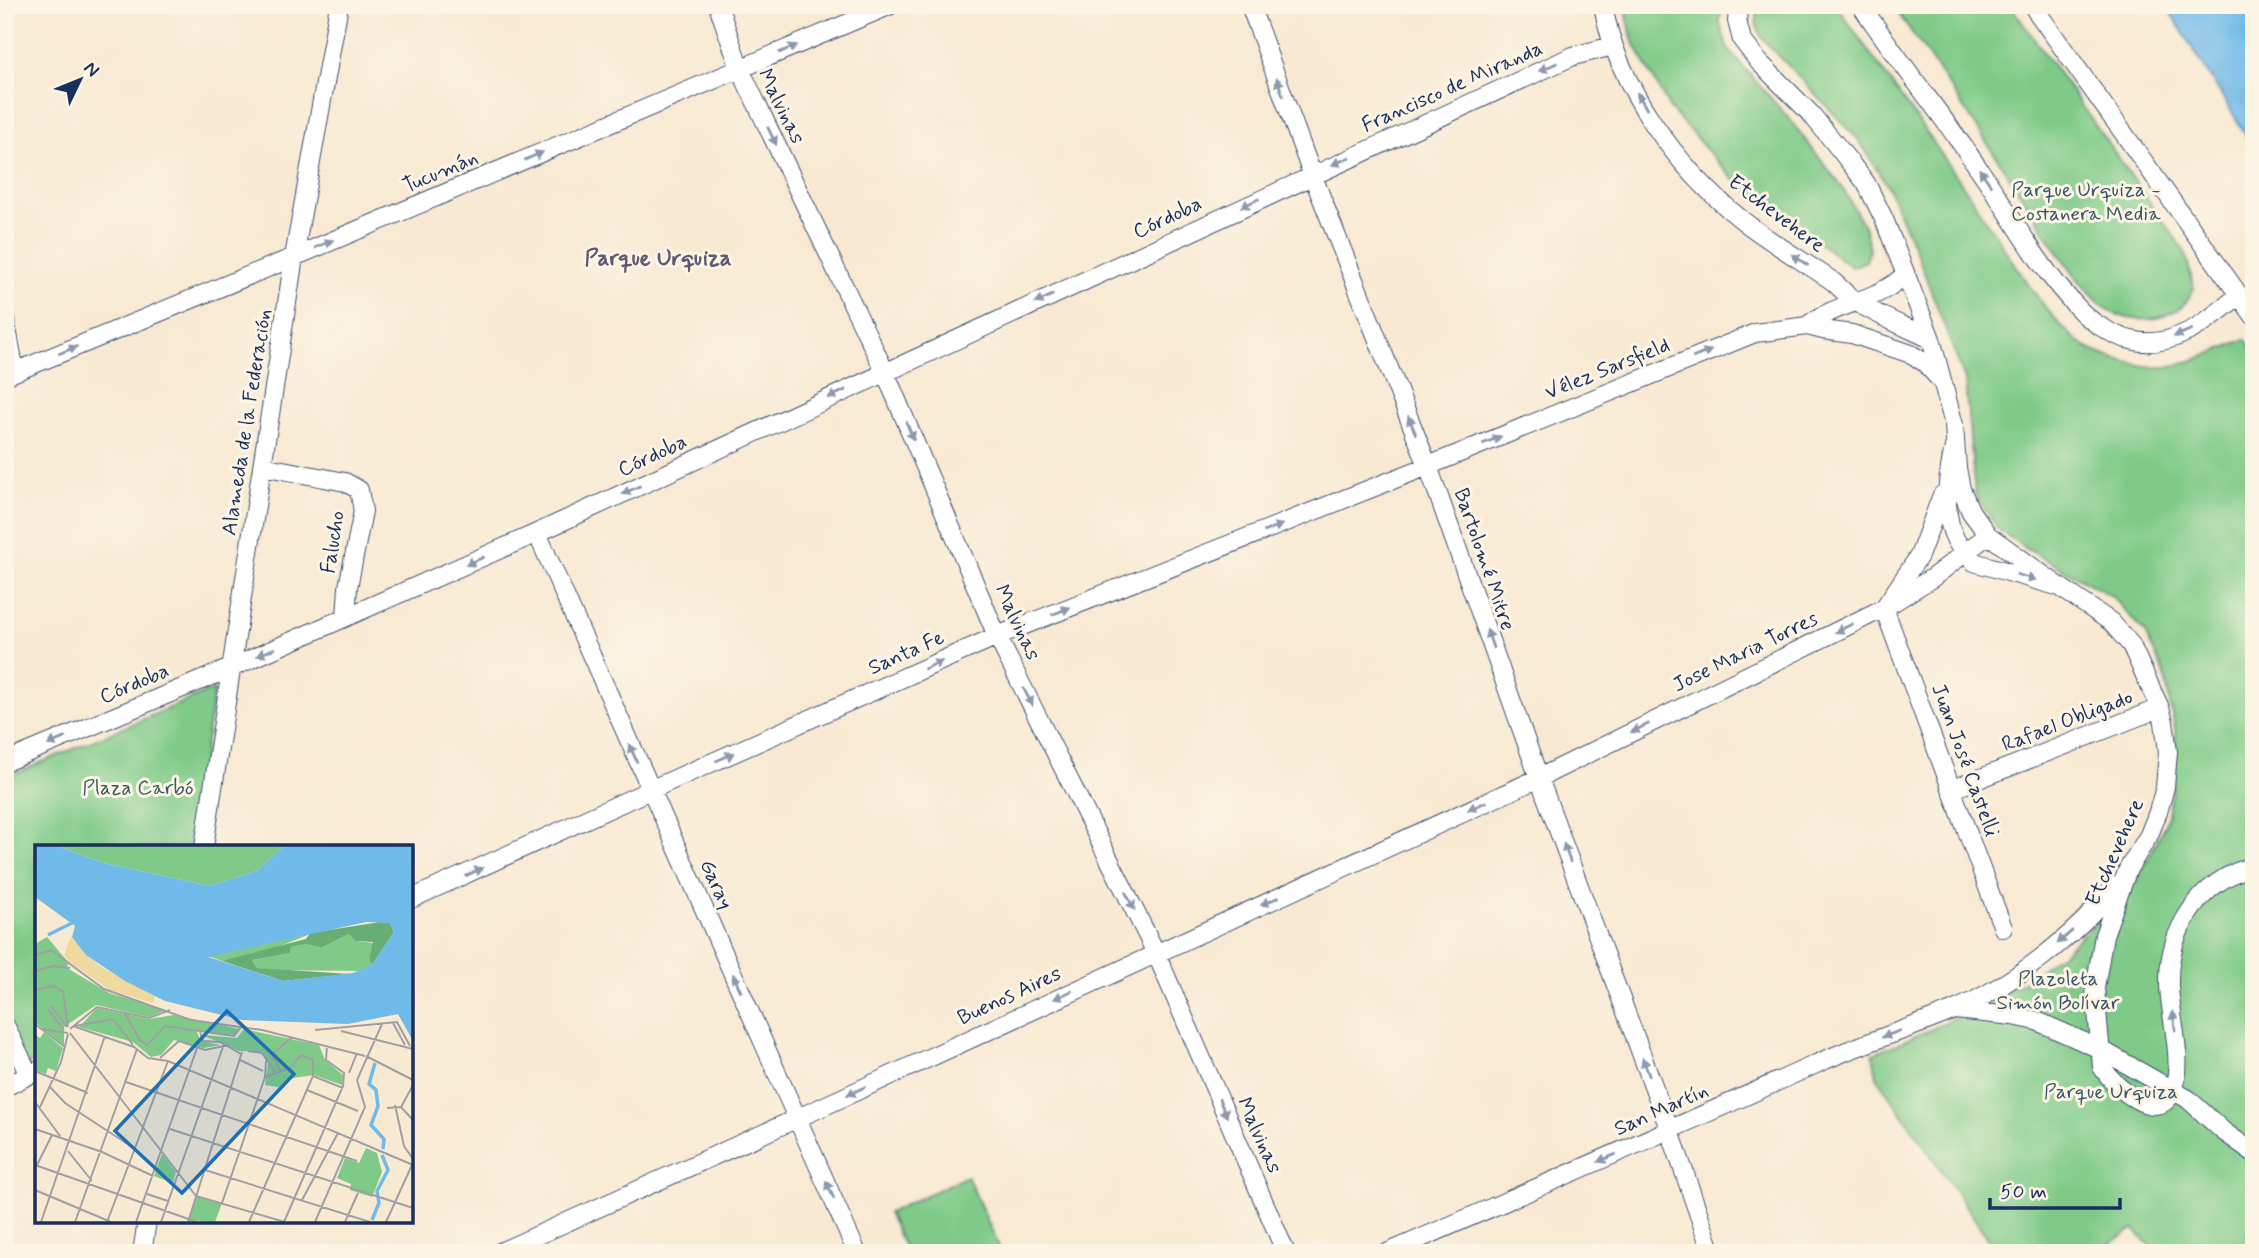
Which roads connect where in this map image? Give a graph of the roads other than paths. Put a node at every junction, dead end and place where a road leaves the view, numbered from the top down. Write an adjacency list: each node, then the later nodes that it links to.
1 (338, 5): 12 (street, Alameda de la Federación)
2 (718, 5): 10 (street, Malvinas)
3 (891, 5): 10 (street, Tucumán, one-way to 3)
4 (1250, 5): 11 (street, Bartolomé Mitre, one-way to 4)
5 (1603, 5): 9 (street, Etchevehere)
6 (1740, 5): 13 (street)
7 (1861, 5): 14 (street, one-way to 7)
8 (2032, 5): 14 (street)
9 (1613, 46): 11 (street, Francisco de Miranda, one-way to 11); 15 (street, Etchevehere, one-way to 9)
10 (740, 69): 12 (street, Tucumán, one-way to 10); 20 (street, Malvinas, one-way to 20)
11 (1312, 174): 20 (street, Córdoba, one-way to 20); 25 (street, Bartolomé Mitre, one-way to 11)
12 (294, 257): 21 (street, Tucumán, one-way to 12); 24 (street, Alameda de la Federación)
13 (1905, 274): 15 (street, Vélez Sarsfield); 19 (street, Etchevehere)
14 (2239, 295): 16 (street)
15 (1854, 301): 18 (street, Vélez Sarsfield); 19 (street, Etchevehere)
16 (2254, 316)
17 (5, 318): 21 (street)
18 (1807, 326): 22 (street, Vélez Sarsfield); 25 (street, Vélez Sarsfield, one-way to 18)
19 (1931, 339): 22 (street, Etchevehere)
20 (885, 372): 27 (street, Córdoba, one-way to 27); 33 (street, Malvinas, one-way to 33)
21 (10, 374)
22 (1942, 383): 23 (street, Etchevehere)
23 (1955, 443): 26 (street, Etchevehere); 28 (street, Etchevehere)
24 (262, 466): 32 (street, Falucho); 34 (street, Alameda de la Federación)
25 (1428, 466): 33 (street, Santa Fe, one-way to 25); 37 (street, Bartolomé Mitre, one-way to 25)
26 (1946, 483): 29 (street, Etchevehere); 31 (street)
27 (537, 533): 32 (street, Córdoba, one-way to 32); 39 (street, Garay, one-way to 27)
28 (1988, 536): 29 (street); 30 (street, Etchevehere)
29 (1963, 553): 30 (street, Etchevehere, one-way to 30); 31 (street, Jose Maria Torres)
30 (2060, 587): 35 (street, Etchevehere)
31 (1884, 608): 37 (street, Jose Maria Torres, one-way to 37); 38 (street, Juan José Castelli)
32 (346, 617): 34 (street, Córdoba, one-way to 34)
33 (997, 636): 39 (street, Santa Fe, one-way to 33); 45 (street, Malvinas, one-way to 45)
34 (233, 667): 36 (street, Córdoba, one-way to 36); 40 (street, Alameda de la Federación)
35 (2160, 708): 38 (street, Rafael Obligado); 42 (street, Etchevehere)
36 (5, 762)
37 (1539, 778): 45 (street, Buenos Aires, one-way to 45); 53 (street, Bartolomé Mitre, one-way to 37)
38 (1953, 789): 44 (street, Juan José Castelli)
39 (650, 790): 43 (street, Santa Fe, one-way to 39); 52 (street, Garay, one-way to 39)
40 (204, 845)
41 (2254, 866): 51 (street, one-way to 41)
42 (2128, 869): 46 (street, San Martín, one-way to 46); 48 (street, Etchevehere)
43 (413, 898)
44 (2003, 928)
45 (1156, 953): 52 (street, Buenos Aires, one-way to 52); 59 (street, Malvinas, one-way to 59)
46 (1955, 1010): 48 (street); 53 (street, San Martín, one-way to 53)
47 (5, 1025): 49 (street)
48 (2100, 1049): 51 (street); 51 (street, Etchevehere)
49 (33, 1073): 50 (street)
50 (5, 1087)
51 (2174, 1089): 54 (street)
52 (798, 1118): 57 (street, Buenos Aires); 58 (street, Garay, one-way to 52)
53 (1670, 1131): 60 (street, San Martín, one-way to 60); 61 (street, Bartolomé Mitre)
54 (2254, 1153)
55 (147, 1223): 56 (street)
56 (142, 1253)
57 (498, 1253)
58 (858, 1253)
59 (1286, 1253)
60 (1387, 1253)
61 (1712, 1253)

